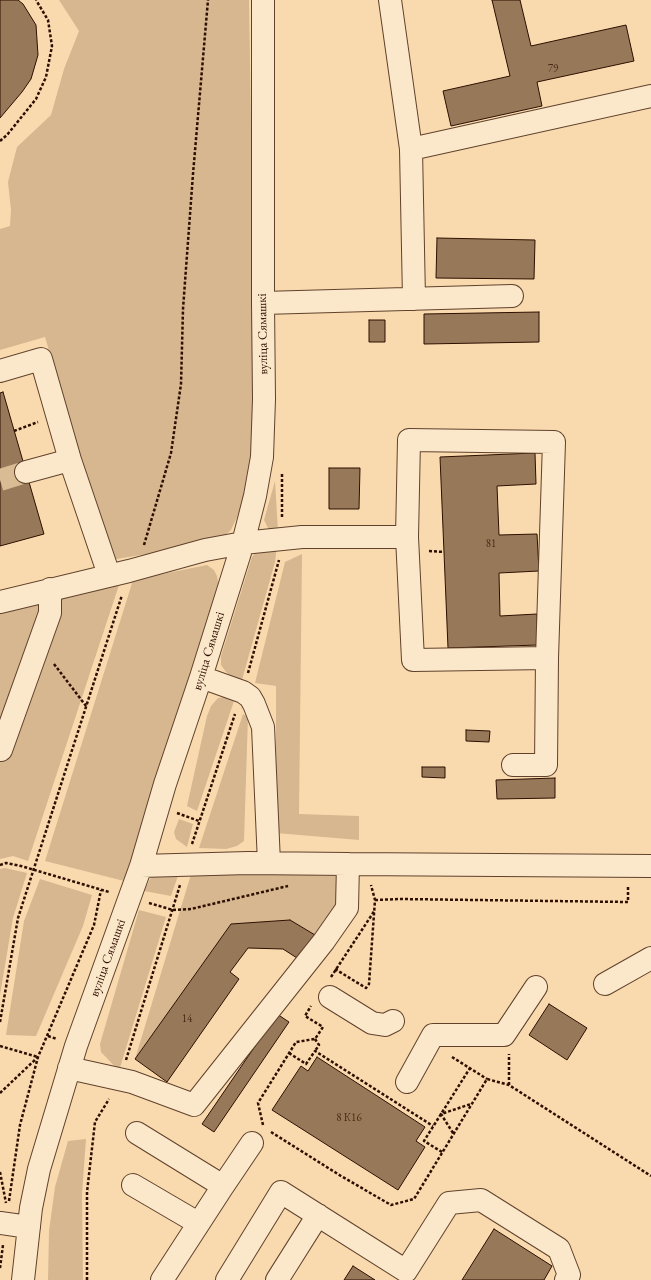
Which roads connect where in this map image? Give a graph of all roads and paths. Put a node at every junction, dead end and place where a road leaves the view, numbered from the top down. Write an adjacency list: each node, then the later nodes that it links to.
1 (36, 0): 6 (path)
2 (208, 0): 18 (path)
3 (263, 0): 10 (street, вуліца Сямашкі)
4 (390, 0): 7 (street)
5 (651, 96): 7 (street)
6 (0, 141)
7 (411, 149): 9 (street)
8 (512, 296): 9 (street)
9 (414, 299): 10 (street)
10 (262, 303): 17 (street, вуліца Сямашкі)
11 (0, 371): 12 (street)
12 (70, 460): 14 (street); 18 (street)
13 (282, 465): 16 (path)
14 (26, 472)
15 (407, 537): 16 (street); 22 (street); 22 (street)
16 (282, 539): 17 (street); 24 (path)
17 (243, 543): 18 (street); 23 (street, вуліца Сямашкі)
18 (119, 573): 19 (street); 25 (path)
19 (50, 589): 20 (street); 21 (street)
20 (0, 602)
21 (39, 644): 25 (path); 26 (street)
22 (547, 658): 27 (street)
23 (201, 677): 24 (street); 34 (street, вуліца Сямашкі)
24 (243, 692): 29 (path); 30 (street)
25 (86, 706): 36 (path)
26 (1, 750)
27 (513, 765)
28 (172, 811): 29 (path)
29 (199, 821): 33 (path)
30 (269, 863): 31 (street); 33 (street)
31 (348, 864): 35 (street); 61 (street)
32 (0, 865): 36 (path)
33 (186, 865): 34 (street); 43 (path)
34 (141, 866): 41 (street, вуліца Сямашкі)
35 (651, 866)
36 (33, 870): 40 (path); 51 (path)
37 (370, 880): 42 (path)
38 (295, 884): 43 (path)
39 (627, 884): 42 (path)
40 (101, 890): 41 (path); 57 (path)
41 (130, 898): 43 (path); 58 (street, вуліца Сямашкі)
42 (375, 900): 44 (path)
43 (173, 910): 61 (path)
44 (375, 910): 46 (path); 46 (path)
45 (651, 958): 47 (street)
46 (336, 969): 49 (path)
47 (605, 984)
48 (536, 987): 53 (street)
49 (324, 994): 50 (street); 52 (path)
50 (393, 1021)
51 (0, 1022)
52 (315, 1039): 55 (path); 56 (path)
53 (429, 1042): 59 (path); 62 (street)
54 (0, 1046): 57 (path)
55 (315, 1050): 56 (path); 66 (path)
56 (289, 1052): 69 (path)
57 (38, 1057): 63 (path); 71 (path)
58 (69, 1068): 61 (street); 78 (street, вуліца Сямашкі)
59 (470, 1068): 60 (path); 65 (path)
60 (487, 1079): 64 (path); 72 (path)
61 (120, 1080): 81 (path)
62 (407, 1082)
63 (0, 1093)
64 (472, 1104): 65 (path); 68 (path)
65 (441, 1114): 66 (path); 68 (path)
66 (433, 1126): 70 (path)
67 (137, 1133): 74 (street)
68 (454, 1133): 70 (path)
69 (262, 1134): 70 (path); 74 (street)
70 (442, 1152)
71 (0, 1172)
72 (651, 1176)
73 (133, 1185): 76 (street)
74 (223, 1186): 76 (street)
75 (318, 1215): 83 (street); 84 (street); 85 (street)
76 (198, 1223): 82 (street)
77 (3, 1224): 78 (street); 79 (path)
78 (29, 1227): 80 (street, вуліца Сямашкі)
79 (0, 1268)
80 (23, 1280)
81 (87, 1280)
82 (162, 1280)
83 (227, 1280)
84 (276, 1280)
85 (566, 1280)

